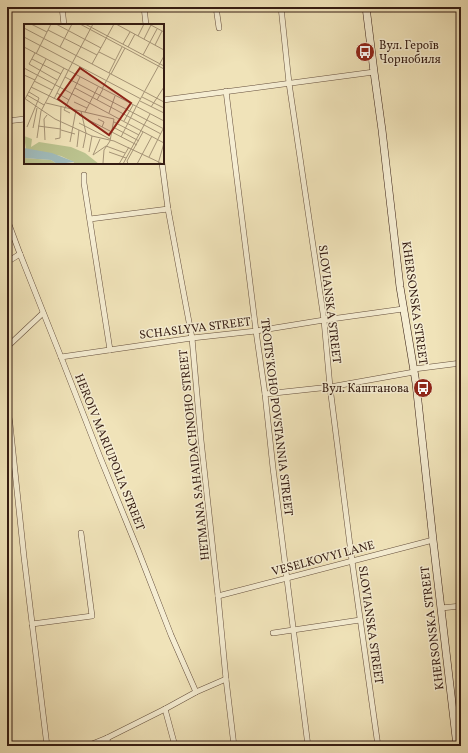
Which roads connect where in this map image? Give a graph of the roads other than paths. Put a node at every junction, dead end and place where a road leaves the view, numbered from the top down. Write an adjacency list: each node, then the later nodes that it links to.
1 (62, 7): 6 (street)
2 (144, 7): 7 (street)
3 (216, 7): 8 (street)
4 (281, 7): 10 (street, SLOVIANSKA STREET)
5 (366, 7): 9 (main road, KHERSONSKA STREET)
6 (64, 24)
7 (146, 24)
8 (219, 28)
9 (374, 72): 10 (street); 22 (main road, KHERSONSKA STREET)
10 (289, 83): 11 (street); 24 (street, SLOVIANSKA STREET)
11 (226, 91): 12 (street); 25 (street, TROITS'KOHO POVSTANNIA STREET)
12 (164, 100)
13 (24, 119): 14 (street)
14 (7, 120)
15 (162, 164): 17 (street, HETMANA SAHAIDACHNOHO STREET)
16 (84, 175): 19 (street)
17 (168, 210): 19 (street); 26 (street, HETMANA SAHAIDACHNOHO STREET)
18 (7, 219): 20 (street, HEROIV MARIUPOLIA STREET)
19 (90, 219): 28 (street)
20 (20, 254): 21 (street); 23 (street, HEROIV MARIUPOLIA STREET)
21 (7, 262)
22 (403, 309): 24 (street, SCHASLYVA STREET); 31 (main road, KHERSONSKA STREET)
23 (43, 314): 27 (street); 29 (street, HEROIV MARIUPOLIA STREET)
24 (324, 320): 25 (street, SCHASLYVA STREET); 32 (street, SLOVIANSKA STREET)
25 (256, 331): 26 (street, SCHASLYVA STREET); 33 (street, TROITS'KOHO POVSTANNIA STREET)
26 (192, 338): 28 (street, SCHASLYVA STREET); 39 (street, HETMANA SAHAIDACHNOHO STREET)
27 (7, 347)
28 (110, 350): 29 (street, SCHASLYVA STREET)
29 (61, 357): 47 (street, HEROIV MARIUPOLIA STREET)
30 (461, 363): 31 (street)
31 (414, 371): 32 (street); 36 (main road, KHERSONSKA STREET)
32 (330, 386): 33 (street); 37 (street, SLOVIANSKA STREET)
33 (266, 394): 38 (street, TROITS'KOHO POVSTANNIA STREET)
34 (7, 404): 43 (street)
35 (81, 533): 43 (street)
36 (433, 540): 37 (street, VESELKOVYI LANE); 41 (main road, KHERSONSKA STREET)
37 (352, 561): 38 (street, VESELKOVYI LANE); 42 (street, SLOVIANSKA STREET)
38 (287, 579): 39 (street, VESELKOVYI LANE); 44 (street, TROITS'KOHO POVSTANNIA STREET)
39 (218, 596): 46 (street, HETMANA SAHAIDACHNOHO STREET)
40 (461, 606): 41 (street)
41 (441, 608): 57 (main road, KHERSONSKA STREET)
42 (360, 620): 44 (street); 56 (street, SLOVIANSKA STREET)
43 (32, 624): 50 (street)
44 (294, 630): 45 (street); 55 (street, TROITS'KOHO POVSTANNIA STREET)
45 (273, 633)
46 (226, 679): 47 (street); 54 (street, HETMANA SAHAIDACHNOHO STREET)
47 (196, 692): 48 (street)
48 (165, 709): 49 (street); 53 (street)
49 (107, 738): 51 (street); 52 (street)
50 (47, 746)
51 (87, 746)
52 (108, 746)
53 (176, 746)
54 (234, 746)
55 (308, 746)
56 (378, 746)
57 (457, 746)

